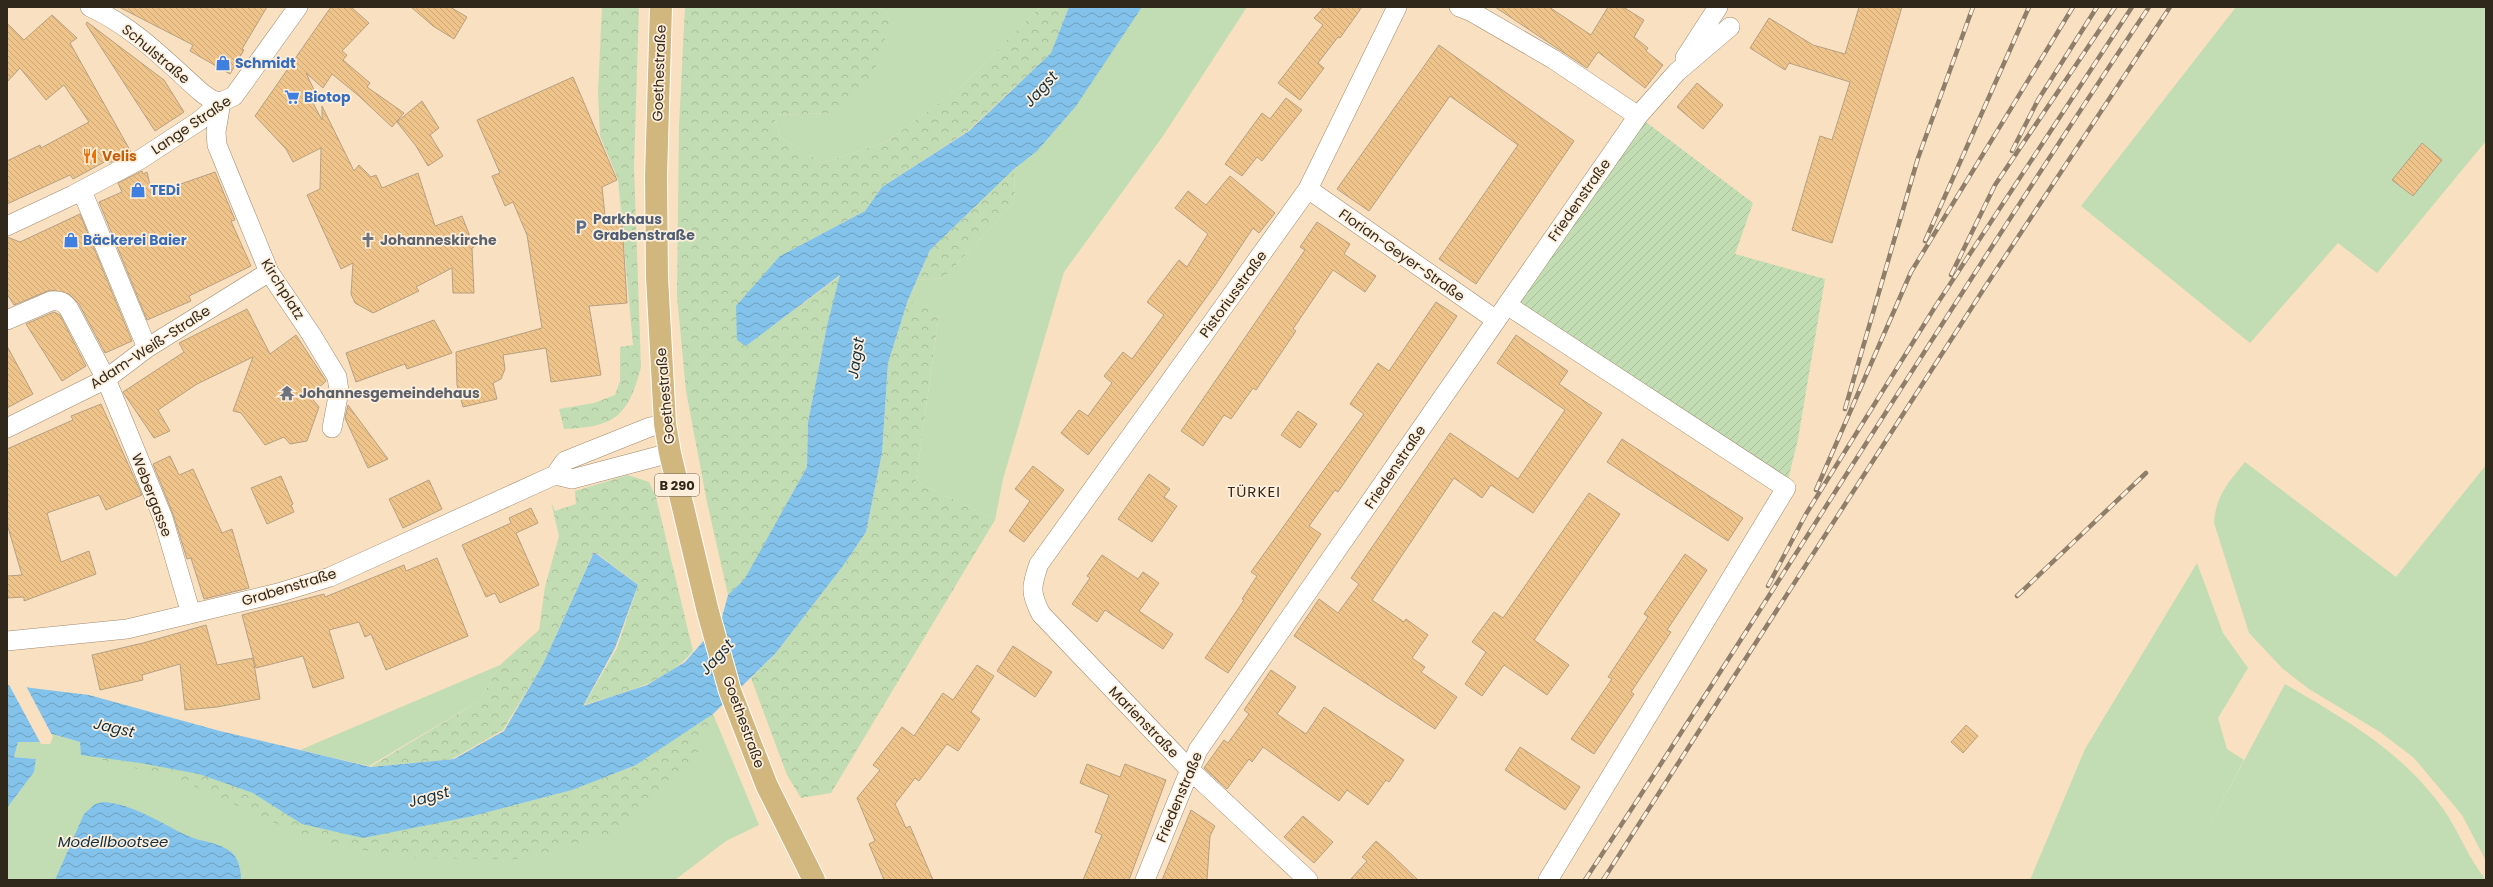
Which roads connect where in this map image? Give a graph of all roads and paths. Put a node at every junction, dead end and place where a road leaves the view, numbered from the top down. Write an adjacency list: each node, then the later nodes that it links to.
1 (90, 7): 9 (street, Schulstraße)
2 (298, 7): 9 (street, Lange Straße)
3 (661, 7): 20 (main road, Goethestraße / B 290)
4 (1397, 7): 11 (street, Pistoriusstraße)
5 (1459, 7): 10 (street)
6 (1718, 7): 8 (street, Friedenstraße)
7 (1730, 27): 8 (street, Friedenstraße)
8 (1677, 72): 10 (street, Friedenstraße)
9 (221, 102): 12 (street, Lange Straße); 14 (street, Kirchplatz)
10 (1638, 116): 15 (street, Friedenstraße)
11 (1308, 189): 17 (street, Florian-Geyer-Straße); 25 (street, Pistoriusstraße)
12 (82, 191): 13 (street, Lange Straße); 18 (street)
13 (7, 226)
14 (269, 272): 18 (street, Adam-Weiß-Straße); 22 (street, Kirchplatz)
15 (1507, 305): 17 (street, Friedenstraße); 32 (street)
16 (7, 320): 19 (street, Webergasse)
17 (1496, 320): 28 (street, Friedenstraße)
18 (147, 348): 19 (street, Adam-Weiß-Straße)
19 (106, 379): 21 (street, Adam-Weiß-Straße); 26 (street, Webergasse)
20 (665, 424): 23 (main road, Goethestraße / B 290); 24 (street, Grabenstraße)
21 (7, 428)
22 (332, 428)
23 (670, 452): 24 (street); 29 (main road, Goethestraße / B 290)
24 (555, 474): 26 (street, Grabenstraße)
25 (1039, 564): 28 (street, Marienstraße)
26 (191, 614): 27 (street, Grabenstraße)
27 (7, 641)
28 (1189, 769): 30 (street, Friedenstraße); 31 (street, Marienstraße)
29 (814, 880)
30 (1145, 880)
31 (1308, 880)
32 (1548, 880)

